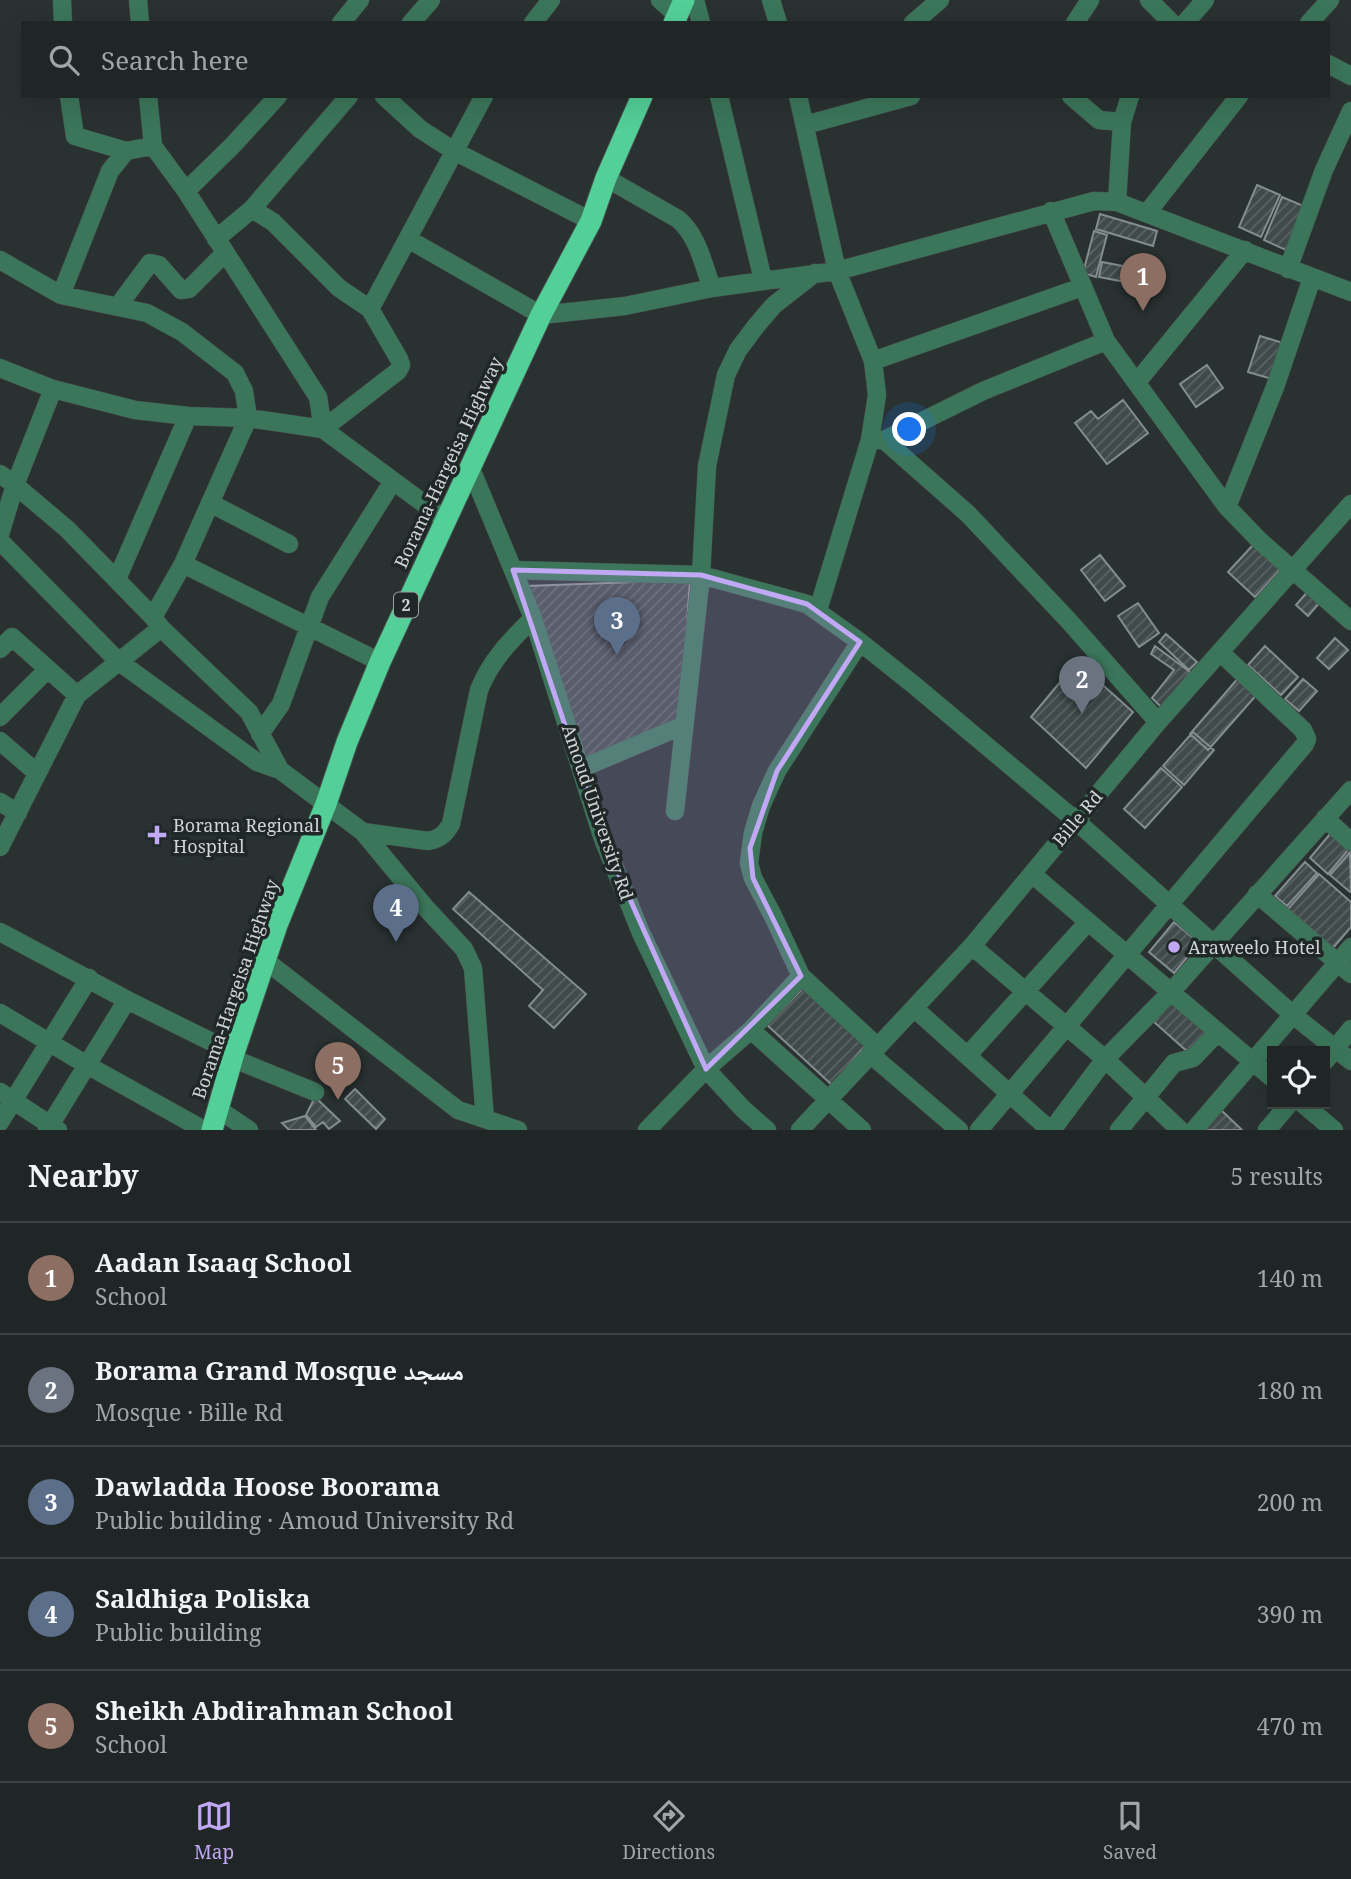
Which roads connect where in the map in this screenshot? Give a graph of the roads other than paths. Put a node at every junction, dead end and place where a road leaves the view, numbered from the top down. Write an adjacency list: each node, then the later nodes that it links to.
1 (62, 0): 15 (street)
2 (138, 0): 16 (street)
3 (360, 0): 17 (street)
4 (431, 0): 18 (street)
5 (551, 0): 19 (street)
6 (660, 0): 14 (street)
7 (695, 0): 20 (street)
8 (940, 0): 22 (street)
9 (1090, 0): 23 (street)
10 (1149, 0): 24 (street)
11 (1205, 0): 25 (street)
12 (1329, 0): 26 (street)
13 (773, 1): 21 (street)
14 (678, 13)
15 (63, 21)
16 (140, 21)
17 (343, 21)
18 (413, 21)
19 (535, 21)
20 (700, 21)
21 (778, 21)
22 (915, 21)
23 (1076, 21)
24 (1170, 21)
25 (1187, 21)
26 (1310, 21)
27 (1330, 65): 28 (street)
28 (1351, 76)
29 (69, 98): 46 (street)
30 (148, 98): 45 (street)
31 (276, 98): 49 (street)
32 (347, 98): 51 (street)
33 (386, 98): 47 (street)
34 (483, 98): 47 (street)
35 (641, 98): 48 (highway, Borama-Hargeisa Highway / 2)
36 (719, 98): 63 (street)
37 (799, 98): 44 (street)
38 (904, 98): 44 (street)
39 (1073, 98): 43 (street)
40 (1129, 98): 43 (street)
41 (1237, 98): 53 (street)
42 (1351, 111): 59 (street)
43 (1122, 122): 50 (street)
44 (806, 125): 60 (street)
45 (153, 146): 46 (street); 49 (street)
46 (125, 151): 67 (street)
47 (454, 151): 54 (street); 55 (street)
48 (606, 178): 54 (highway, Borama-Hargeisa Highway / 2); 65 (street)
49 (186, 191): 56 (street)
50 (1117, 202): 52 (street); 53 (street)
51 (252, 209): 56 (street); 69 (street)
52 (1051, 211): 60 (street); 64 (street)
53 (1147, 213): 57 (street)
54 (591, 221): 70 (highway, Borama-Hargeisa Highway / 2)
55 (408, 239): 69 (street); 70 (street)
56 (220, 246): 68 (street); 78 (street)
57 (1245, 250): 59 (street); 74 (street)
58 (0, 260): 67 (street)
59 (1288, 269): 62 (street)
60 (837, 271): 61 (street); 72 (street)
61 (815, 273): 63 (street); 94 (street)
62 (1312, 278): 66 (street); 85 (street)
63 (763, 280): 65 (street)
64 (1082, 287): 71 (street); 72 (street)
65 (712, 288): 70 (street)
66 (1351, 292)
67 (61, 295): 68 (street)
68 (118, 306): 77 (street)
69 (370, 309): 78 (street)
70 (541, 315): 80 (highway, Borama-Hargeisa Highway / 2)
71 (1106, 341): 74 (street); 79 (street)
72 (873, 361): 79 (street)
73 (0, 368): 75 (street)
74 (1136, 382): 85 (street)
75 (53, 389): 76 (street); 83 (street)
76 (188, 416): 77 (street); 95 (street)
77 (248, 418): 78 (street); 84 (street)
78 (323, 429): 82 (street)
79 (877, 440): 96 (street); 109 (street)
80 (471, 469): 87 (highway, Borama-Hargeisa Highway / 2); 93 (street, Amoud University Rd)
81 (0, 474): 83 (street)
82 (393, 481): 87 (street); 100 (street)
83 (15, 485): 88 (street); 95 (street)
84 (210, 503): 90 (street); 91 (street)
85 (1227, 507): 92 (street)
86 (1348, 514): 92 (street, Bille Rd)
87 (446, 520): 105 (highway, Borama-Hargeisa Highway / 2)
88 (0, 534)
89 (0, 541): 104 (street)
90 (289, 544)
91 (183, 564): 99 (street); 100 (street)
92 (1291, 569): 98 (street); 103 (street, Bille Rd)
93 (513, 570): 94 (street); 97 (street, Amoud University Rd)
94 (701, 575): 96 (street); 110 (street)
95 (117, 579): 99 (street)
96 (818, 610): 101 (street)
97 (533, 618): 113 (street, Amoud University Rd); 123 (street)
98 (1351, 621)
99 (157, 623): 104 (street); 111 (street)
100 (308, 628): 105 (street); 111 (street)
101 (860, 642): 122 (street); 137 (street)
102 (0, 649): 106 (street)
103 (1220, 652): 109 (street, Bille Rd); 128 (street)
104 (118, 662): 107 (street); 114 (street)
105 (380, 662): 118 (highway, Borama-Hargeisa Highway / 2)
106 (48, 669): 107 (street); 108 (street)
107 (77, 695): 115 (street)
108 (0, 717)
109 (1158, 722): 122 (street, Bille Rd)
110 (684, 725): 113 (street); 119 (street)
111 (260, 734): 114 (street)
112 (0, 741): 115 (street)
113 (582, 768): 159 (street, Amoud University Rd)
114 (280, 770): 118 (street)
115 (37, 773): 120 (street)
116 (1351, 790): 121 (street)
117 (0, 802): 120 (street)
118 (326, 804): 123 (street); 135 (highway, Borama-Hargeisa Highway / 2)
119 (676, 811)
120 (18, 813): 125 (street)
121 (1325, 818): 124 (street); 127 (street)
122 (1075, 820): 126 (street, Bille Rd); 128 (street)
123 (363, 832): 170 (street)
124 (1351, 842)
125 (0, 847)
126 (1032, 874): 129 (street); 132 (street, Bille Rd)
127 (1257, 894): 131 (street); 136 (street)
128 (1171, 905): 131 (street); 134 (street)
129 (1088, 922): 134 (street); 139 (street)
130 (0, 932): 138 (street)
131 (1213, 943): 140 (street); 144 (street)
132 (972, 946): 139 (street); 142 (street, Bille Rd)
133 (1351, 947): 136 (street)
134 (1126, 954): 140 (street); 145 (street)
135 (266, 961): 154 (highway, Borama-Hargeisa Highway / 2); 169 (street)
136 (1345, 968): 144 (street)
137 (801, 976): 147 (street); 151 (street)
138 (89, 978): 141 (street); 149 (street)
139 (1026, 991): 145 (street); 153 (street)
140 (1171, 992): 148 (street); 155 (street)
141 (127, 1000): 154 (street); 158 (street)
142 (914, 1008): 151 (street, Bille Rd); 153 (street)
143 (0, 1013): 149 (street)
144 (1293, 1015): 150 (street); 156 (street)
145 (1066, 1026): 155 (street); 162 (street)
146 (1351, 1029): 152 (street)
147 (751, 1030): 159 (street); 165 (street)
148 (1218, 1032): 156 (street); 164 (street)
149 (48, 1043): 158 (street); 163 (street)
150 (1322, 1046)
151 (874, 1051): 165 (street, Bille Rd); 182 (street)
152 (1330, 1054): 157 (street)
153 (968, 1055): 162 (street)
154 (234, 1056): 161 (street); 166 (highway, Borama-Hargeisa Highway / 2)
155 (1105, 1059): 164 (street); 184 (street)
156 (1252, 1061): 160 (street); 187 (street)
157 (1351, 1061)
158 (87, 1066): 172 (street); 173 (street)
159 (706, 1069): 178 (street); 179 (street, Amoud University Rd)
160 (1267, 1074)
161 (315, 1092)
162 (1010, 1093): 183 (street); 184 (street)
163 (7, 1096): 171 (street); 172 (street)
164 (1146, 1098): 185 (street); 186 (street)
165 (828, 1100): 180 (street, Bille Rd); 181 (street)
166 (218, 1108): 174 (highway, Borama-Hargeisa Highway / 2); 175 (street)
167 (1285, 1109): 188 (street)
168 (1309, 1109): 189 (street)
169 (458, 1110): 170 (street); 176 (street)
170 (485, 1119): 177 (street)
171 (0, 1122)
172 (52, 1128)
173 (204, 1130)
174 (212, 1130)
175 (249, 1130)
176 (462, 1130)
177 (518, 1130)
178 (647, 1130)
179 (767, 1130)
180 (800, 1130)
181 (862, 1130)
182 (960, 1130)
183 (979, 1130)
184 (1051, 1130)
185 (1119, 1130)
186 (1180, 1130)
187 (1194, 1130)
188 (1266, 1130)
189 (1334, 1130)

